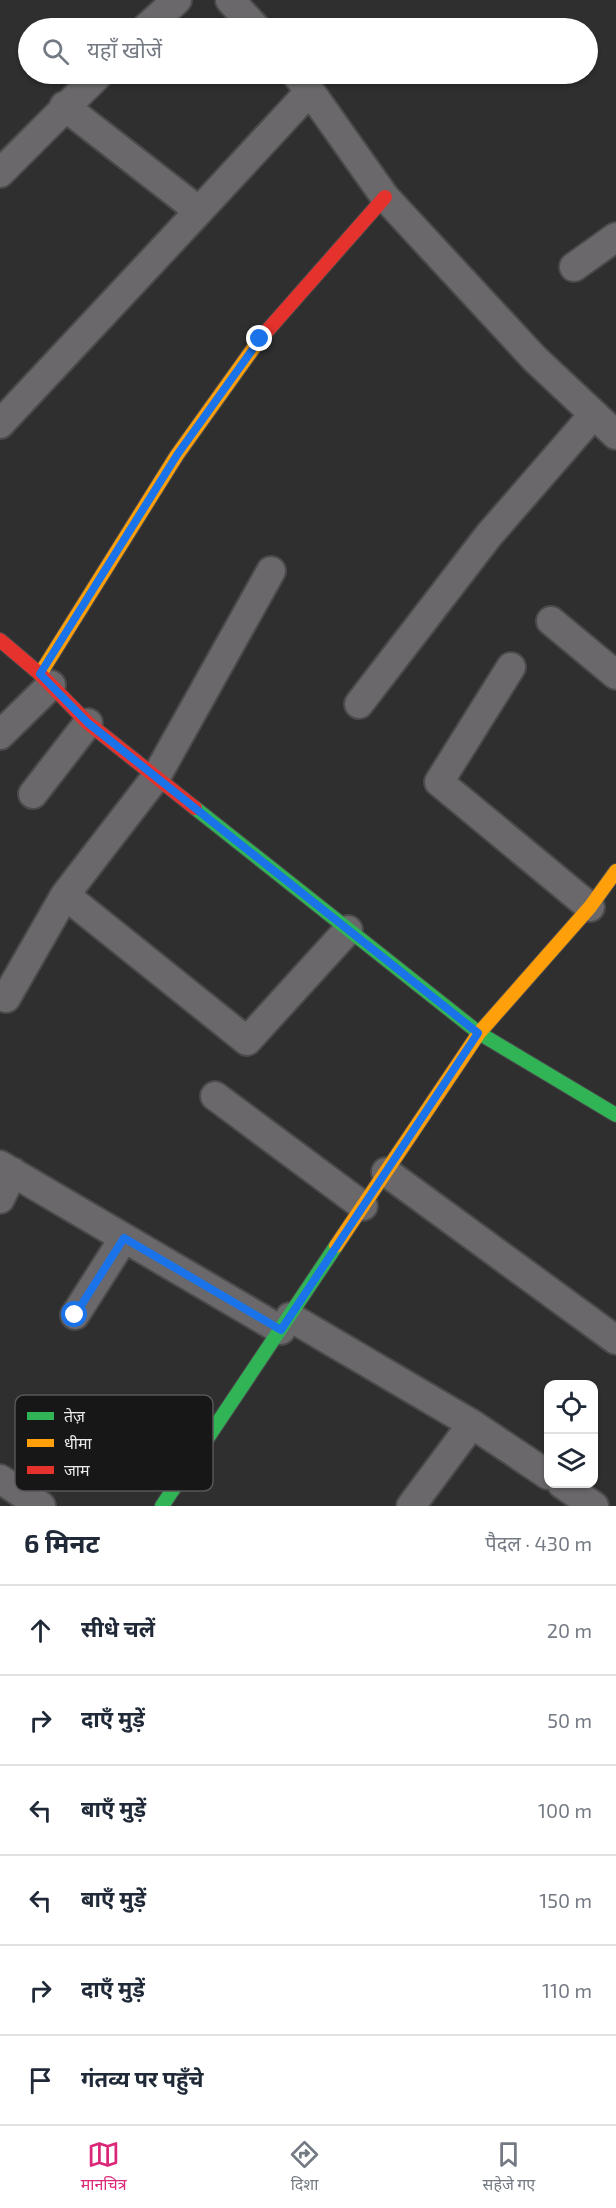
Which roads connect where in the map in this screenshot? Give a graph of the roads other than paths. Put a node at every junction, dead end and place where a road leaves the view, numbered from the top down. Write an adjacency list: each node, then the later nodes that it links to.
1 (177, 0): 3 (street)
2 (230, 0): 4 (street)
3 (157, 18)
4 (247, 18)
5 (88, 84): 8 (street)
6 (301, 84): 11 (street)
7 (304, 84): 10 (street)
8 (64, 106): 9 (street); 11 (street)
9 (0, 173)
10 (385, 197): 14 (street); 22 (street)
11 (199, 211): 15 (street)
12 (616, 237): 13 (street)
13 (573, 267)
14 (594, 414): 16 (street); 23 (street)
15 (0, 424)
16 (616, 435)
17 (271, 571): 26 (street)
18 (551, 621): 21 (street)
19 (0, 640): 22 (street)
20 (511, 666): 30 (street)
21 (616, 675)
22 (45, 680): 24 (street); 25 (street)
23 (359, 704)
24 (88, 723): 26 (street); 27 (street)
25 (0, 735)
26 (156, 777): 29 (street); 31 (street)
27 (33, 794)
28 (616, 871): 30 (street)
29 (65, 895): 31 (street); 32 (street)
30 (590, 907): 33 (street)
31 (348, 930): 33 (street)
32 (2, 1002)
33 (478, 1033): 35 (street); 37 (street)
34 (215, 1096): 39 (street)
35 (616, 1115)
36 (6, 1169): 38 (street); 40 (street)
37 (386, 1172): 39 (street); 43 (street)
38 (0, 1199)
39 (363, 1206): 42 (street)
40 (124, 1238): 41 (street); 42 (street)
41 (75, 1315)
42 (285, 1323): 44 (street); 45 (street)
43 (616, 1340)
44 (472, 1424): 46 (street); 54 (street)
45 (213, 1430)
46 (544, 1476)
47 (0, 1479): 49 (street)
48 (560, 1488): 55 (street)
49 (15, 1489)
50 (18, 1491): 52 (street)
51 (172, 1491): 53 (street)
52 (41, 1506)
53 (162, 1506)
54 (411, 1506)
55 (594, 1506)

